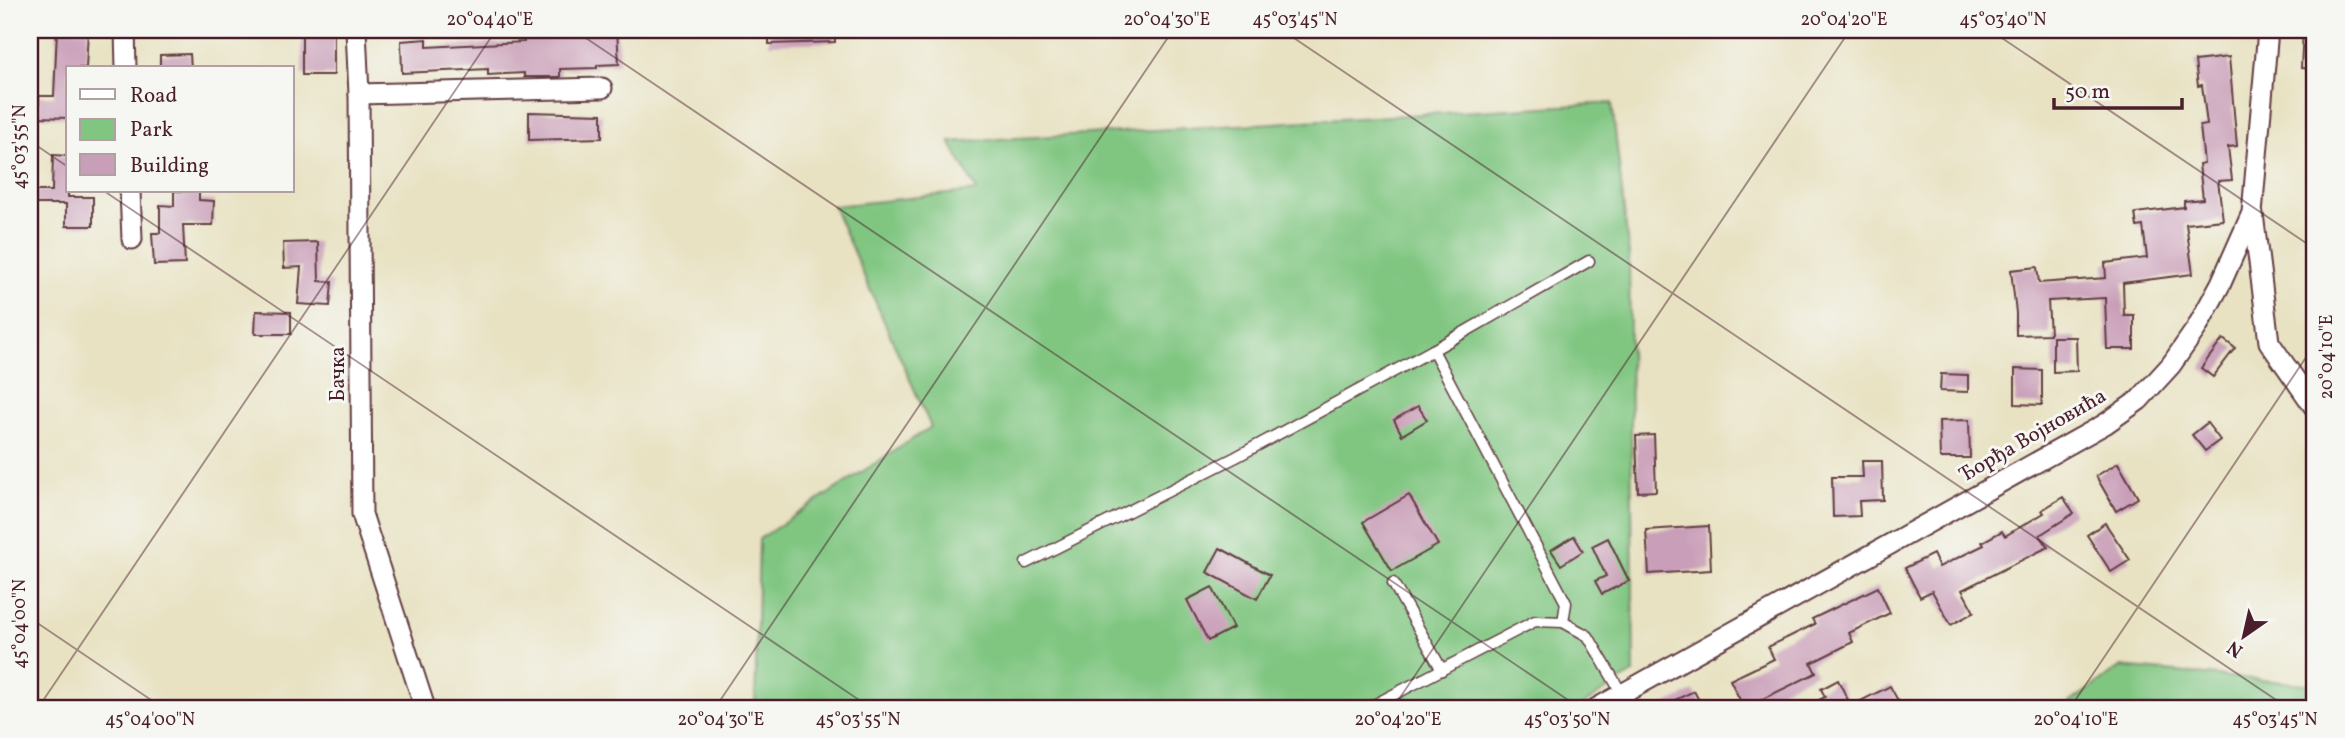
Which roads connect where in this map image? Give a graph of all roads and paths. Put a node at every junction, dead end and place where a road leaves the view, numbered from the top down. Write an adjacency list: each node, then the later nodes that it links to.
1 (125, 30): 4 (street)
2 (356, 30): 6 (street, Бачка)
3 (2268, 30): 8 (street, Ђорђа Војновића)
4 (126, 66)
5 (602, 88): 6 (street)
6 (359, 94): 18 (street, Бачка)
7 (130, 192): 9 (street)
8 (2252, 213): 12 (street); 17 (street, Ђорђа Војновића)
9 (132, 239)
10 (1589, 261): 11 (lane)
11 (1433, 350): 13 (lane); 15 (lane)
12 (2315, 408)
13 (1026, 563)
14 (1393, 583): 16 (lane)
15 (1563, 622): 16 (lane); 17 (lane)
16 (1442, 670): 19 (lane)
17 (1622, 694): 20 (street, Ђорђа Војновића)
18 (425, 708)
19 (1368, 708)
20 (1597, 708)

